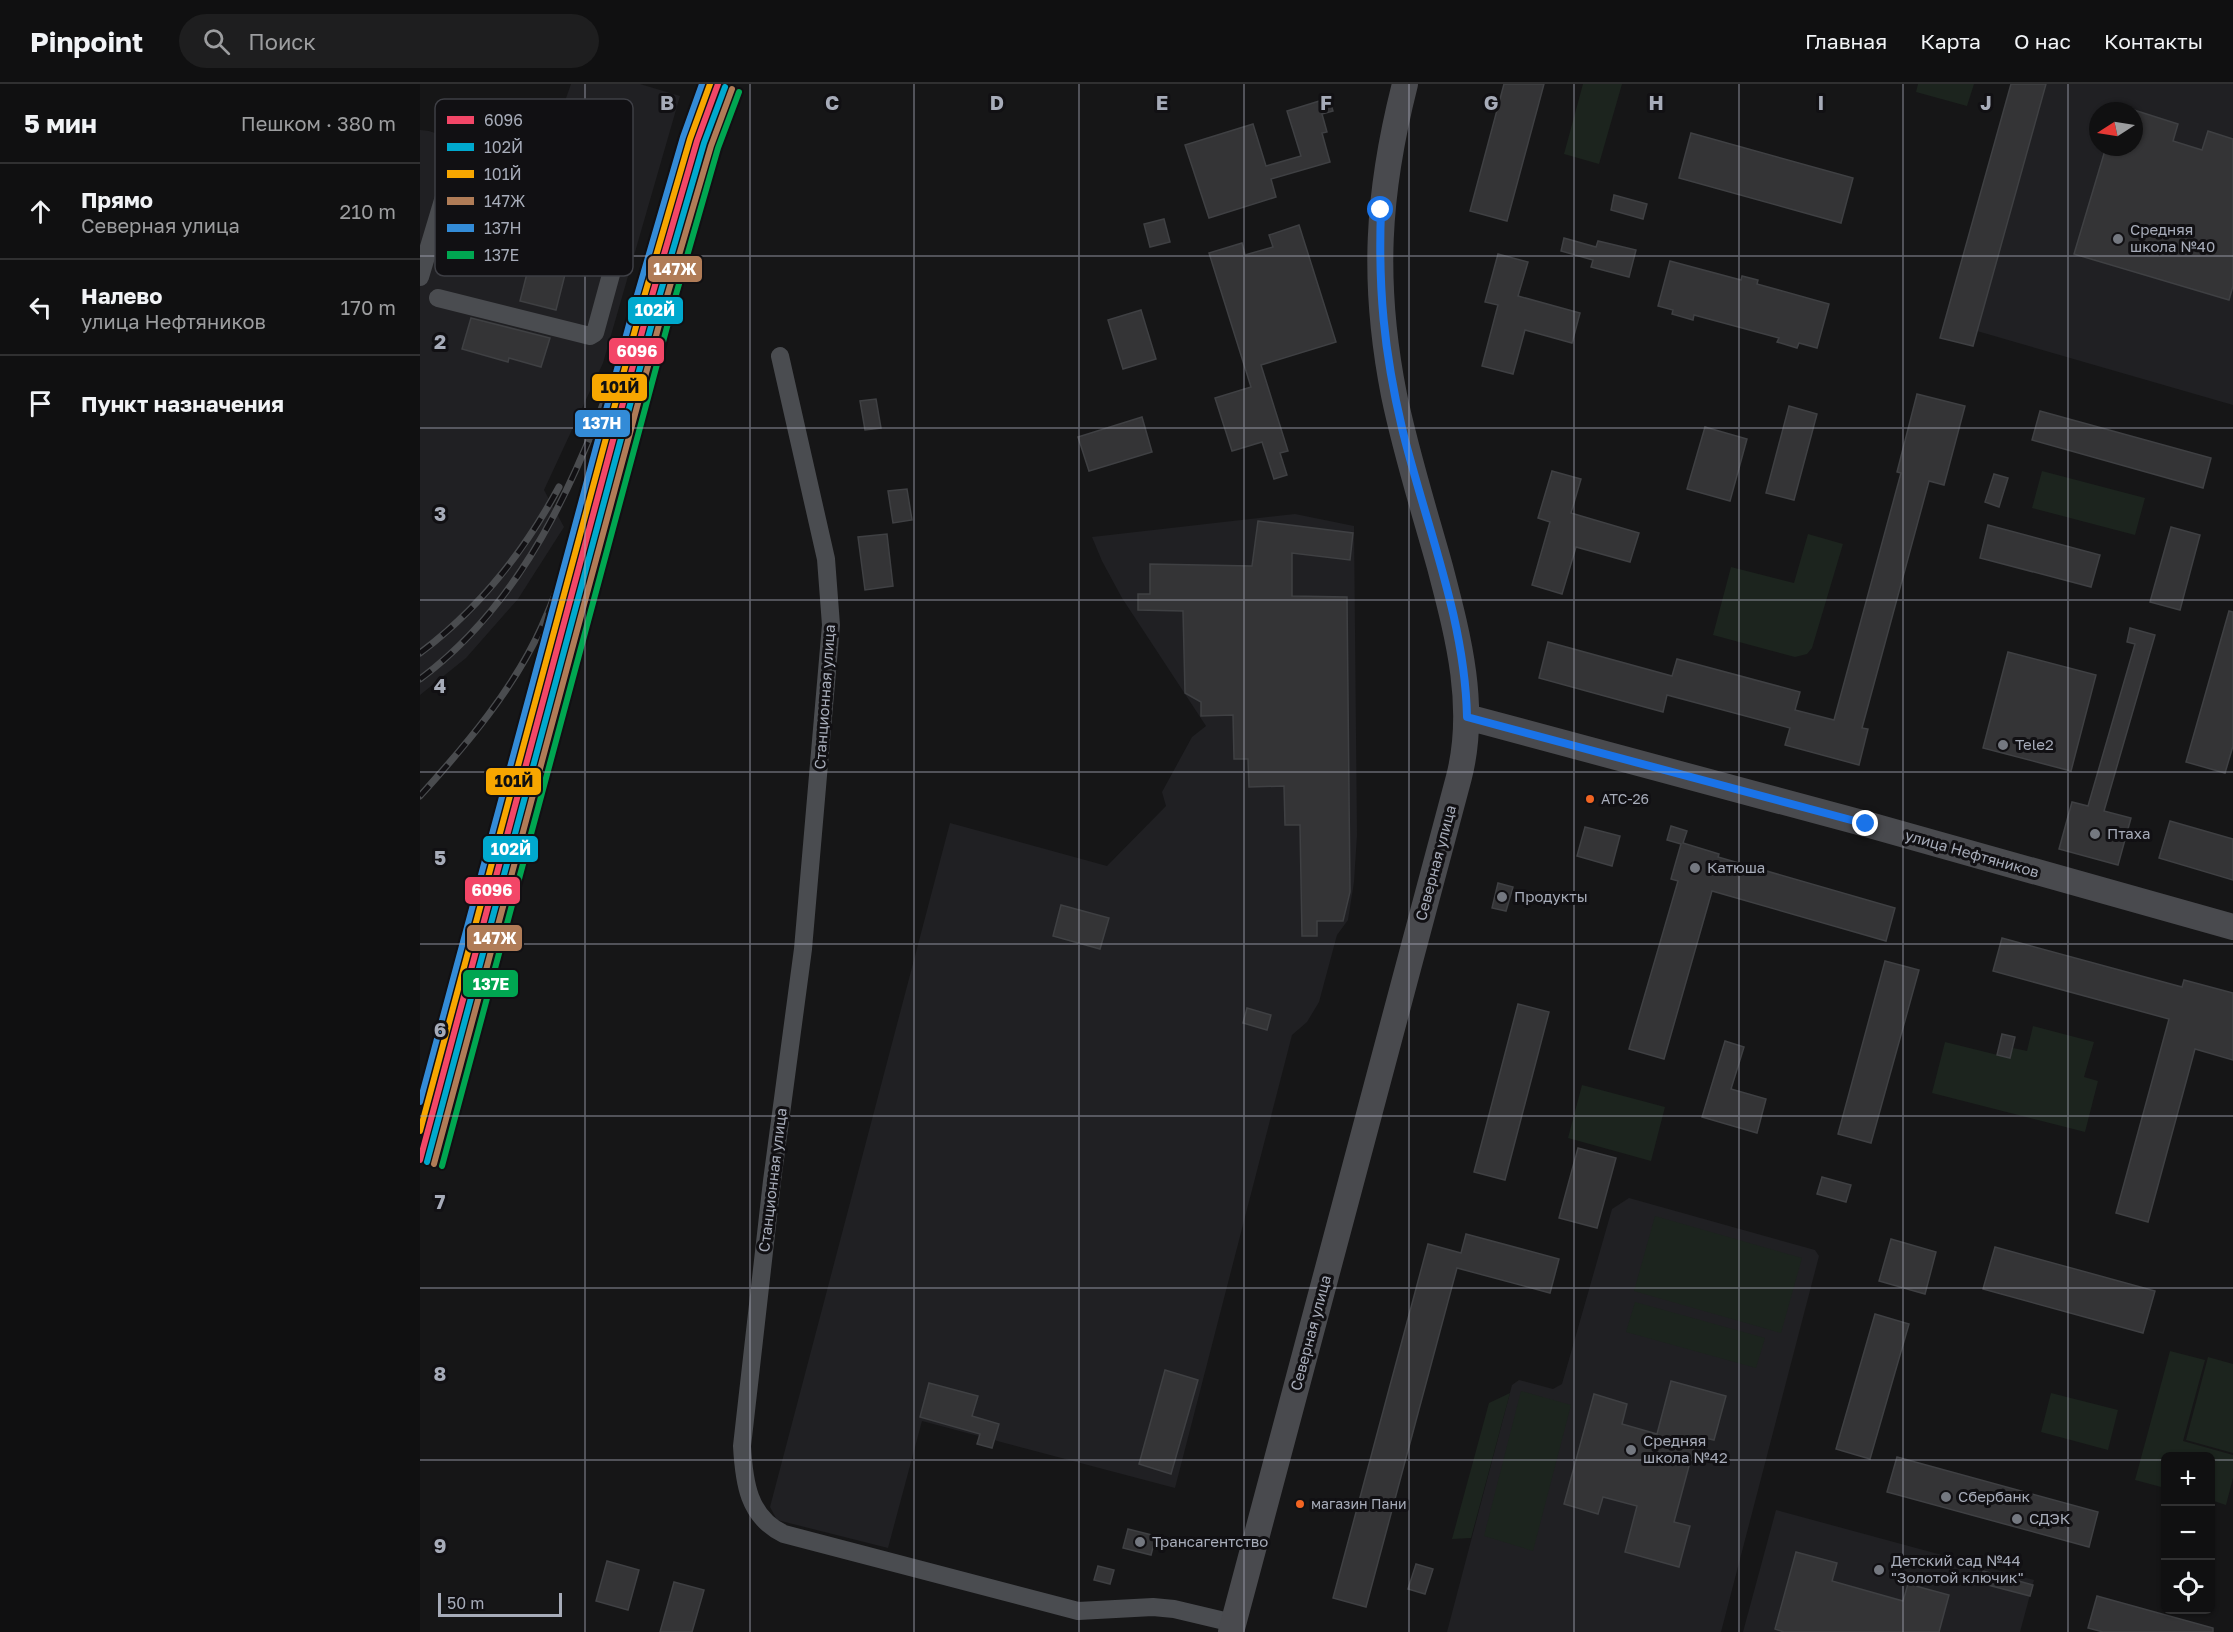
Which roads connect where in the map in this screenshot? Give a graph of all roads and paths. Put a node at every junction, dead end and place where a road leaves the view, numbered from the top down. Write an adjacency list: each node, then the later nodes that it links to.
1 (1405, 84): 7 (main road, Северная улица)
2 (435, 227): 4 (street)
3 (611, 276): 5 (street)
4 (420, 277)
5 (438, 298)
6 (780, 356): 9 (street, Станционная улица)
7 (1467, 717): 8 (main road, улица Нефтяников); 9 (main road, Северная улица)
8 (2233, 927)
9 (1232, 1628)

